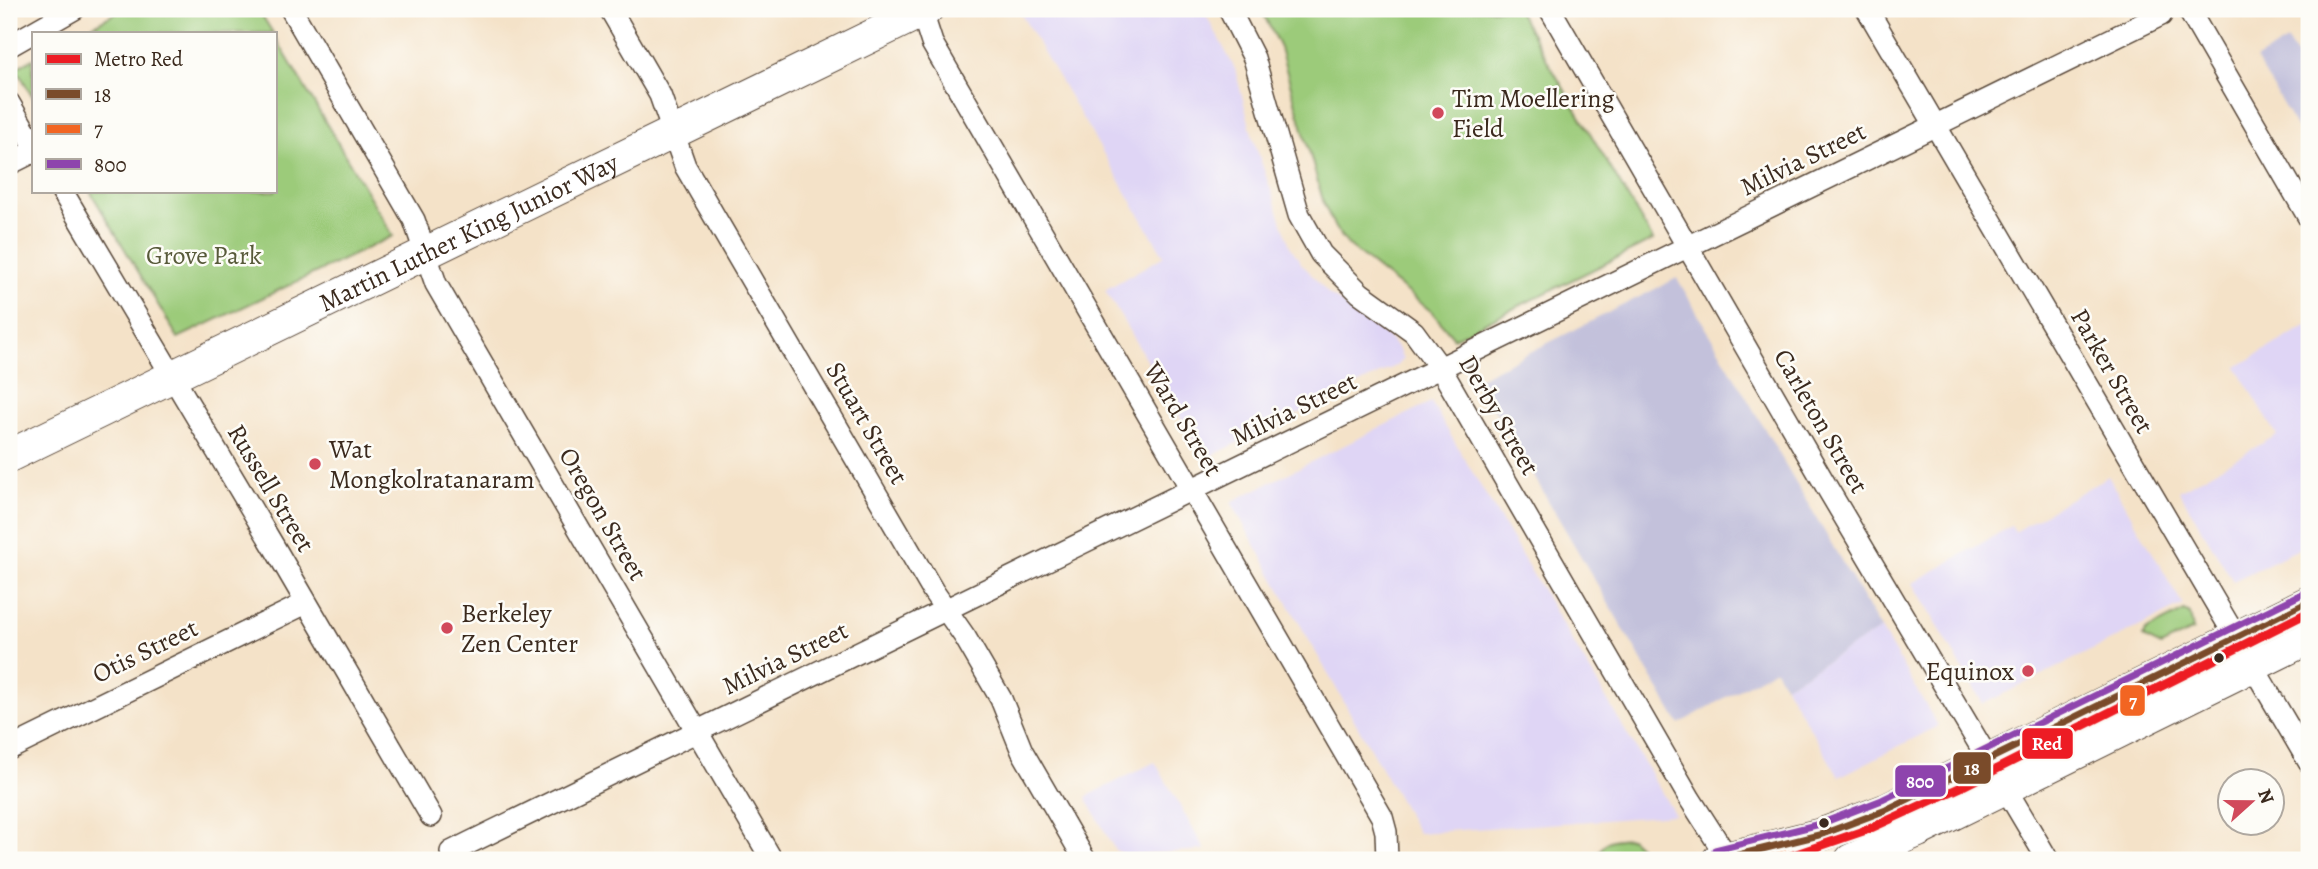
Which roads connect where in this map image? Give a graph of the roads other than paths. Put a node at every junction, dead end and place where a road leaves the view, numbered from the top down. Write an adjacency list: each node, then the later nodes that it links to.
1 (74, 9): 10 (street)
2 (291, 9): 22 (street, Oregon Street)
3 (610, 9): 15 (street, Stuart Street)
4 (1229, 9): 23 (street, Derby Street)
5 (1550, 9): 21 (street, Carleton Street)
6 (1867, 9): 14 (street, Parker Street)
7 (2188, 9): 20 (street)
8 (923, 10): 15 (main road, Martin Luther King Junior Way); 26 (street, Ward Street)
9 (2161, 15): 14 (street, Milvia Street)
10 (34, 32)
11 (32, 33): 12 (street)
12 (9, 46)
13 (9, 103): 16 (street)
14 (1936, 126): 21 (street, Milvia Street); 30 (street, Parker Street)
15 (673, 132): 22 (main road, Martin Luther King Junior Way); 29 (street, Stuart Street)
16 (32, 142)
17 (32, 152): 18 (street)
18 (9, 164)
19 (63, 192): 24 (street, Russell Street)
20 (2309, 218)
21 (1688, 246): 23 (street, Milvia Street); 35 (street, Carleton Street)
22 (426, 252): 24 (main road, Martin Luther King Junior Way); 33 (street, Oregon Street)
23 (1441, 369): 26 (street, Milvia Street); 40 (street, Derby Street)
24 (173, 377): 25 (main road, Martin Luther King Junior Way); 28 (street, Russell Street)
25 (9, 456)
26 (1192, 489): 29 (street, Milvia Street); 43 (street, Ward Street)
27 (2309, 602): 30 (main road)
28 (306, 603): 34 (street, Otis Street); 38 (street, Russell Street)
29 (947, 610): 33 (street, Milvia Street); 42 (street, Stuart Street)
30 (2235, 638): 32 (street, Parker Street); 35 (main road)
31 (2309, 638): 32 (main road)
32 (2252, 666): 36 (street, Parker Street); 37 (main road)
33 (697, 731): 39 (street, Milvia Street); 41 (street, Oregon Street)
34 (9, 749)
35 (1988, 761): 37 (street, Carleton Street); 40 (main road)
36 (2309, 762)
37 (2004, 788): 44 (main road); 45 (street, Carleton Street)
38 (431, 816)
39 (454, 856)
40 (1724, 859)
41 (772, 860)
42 (1085, 860)
43 (1387, 860)
44 (1851, 860)
45 (2048, 860)

